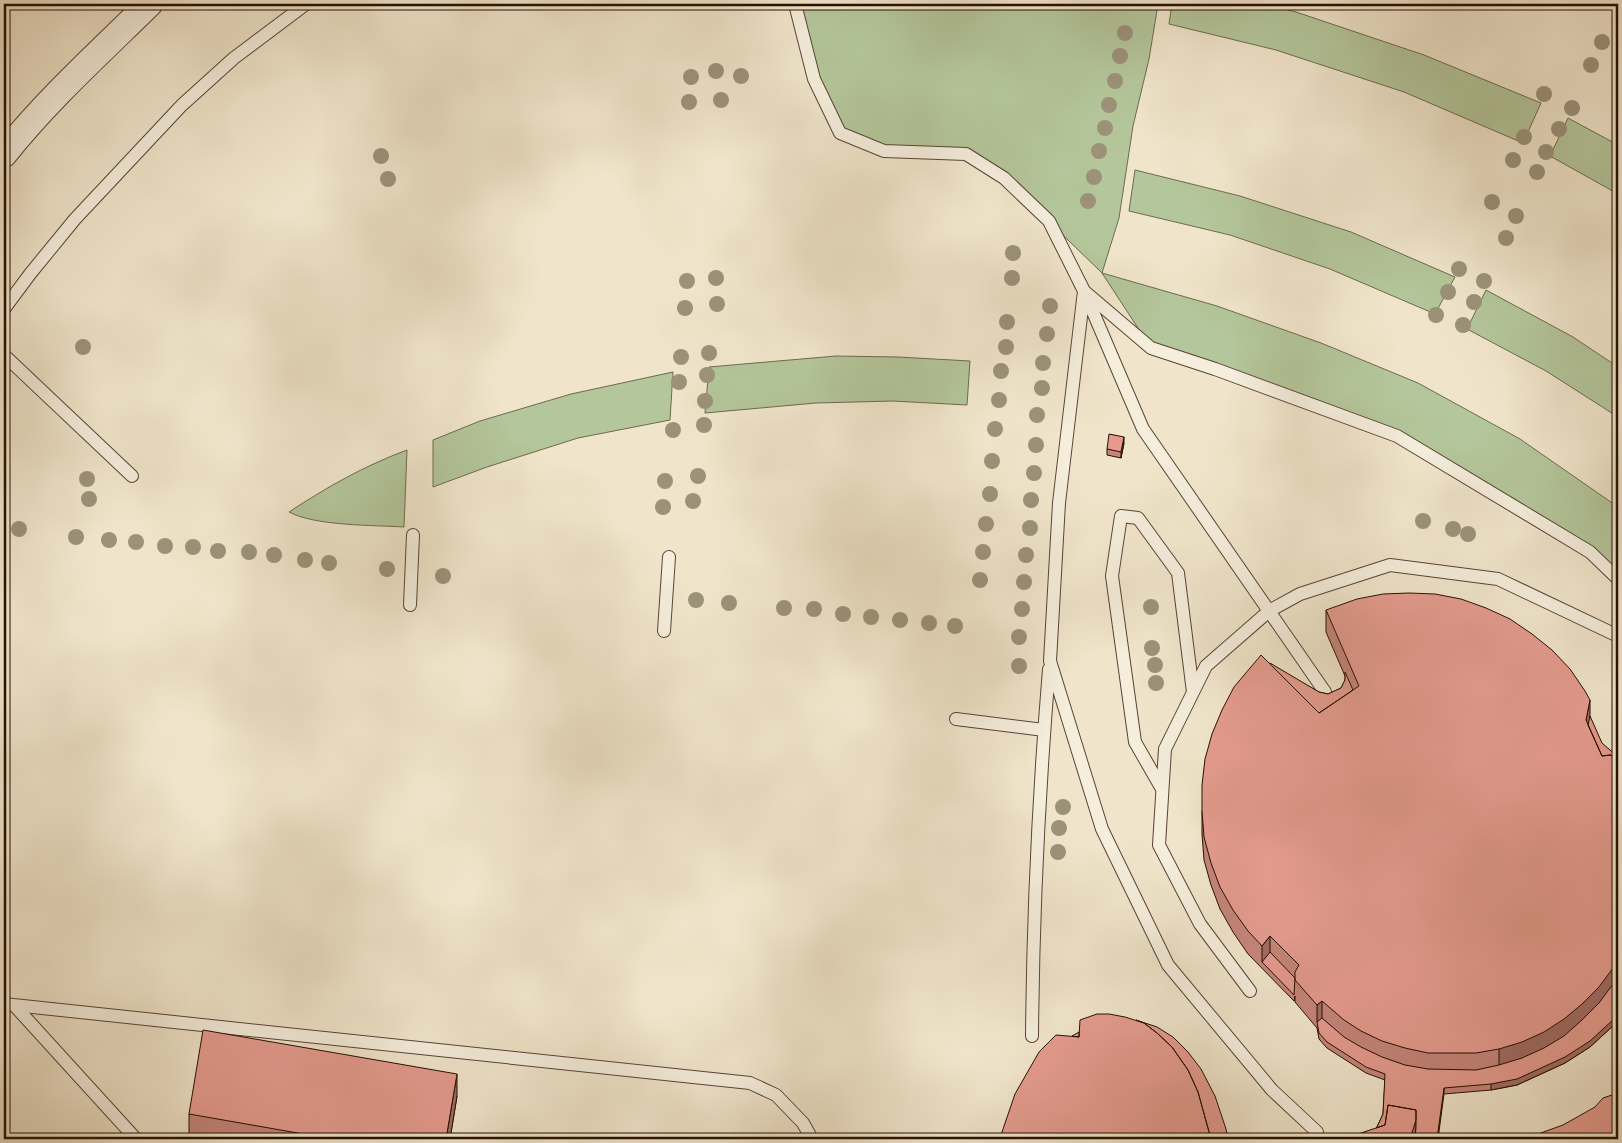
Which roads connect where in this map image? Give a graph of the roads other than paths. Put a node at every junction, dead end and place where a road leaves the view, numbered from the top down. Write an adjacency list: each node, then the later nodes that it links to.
1 (149, 4): 4 (street)
2 (306, 4): 6 (lane)
3 (795, 4): 5 (lane)
4 (4, 154)
5 (1084, 291): 11 (lane); 13 (lane); 16 (lane)
6 (4, 309)
7 (4, 355): 8 (lane)
8 (132, 476)
9 (413, 535): 12 (lane)
10 (669, 557): 14 (lane)
11 (1618, 578)
12 (410, 605)
13 (1270, 611): 15 (lane); 17 (lane); 18 (lane)
14 (664, 631)
15 (1618, 636)
16 (1050, 661): 20 (lane); 25 (lane)
17 (1193, 692): 21 (lane); 21 (lane)
18 (1325, 692)
19 (956, 719): 20 (lane)
20 (1044, 730): 24 (lane)
21 (1162, 789): 22 (lane)
22 (1250, 991)
23 (9, 1004): 26 (lane); 27 (lane)
24 (1032, 1036)
25 (1317, 1132)
26 (136, 1139)
27 (812, 1139)

